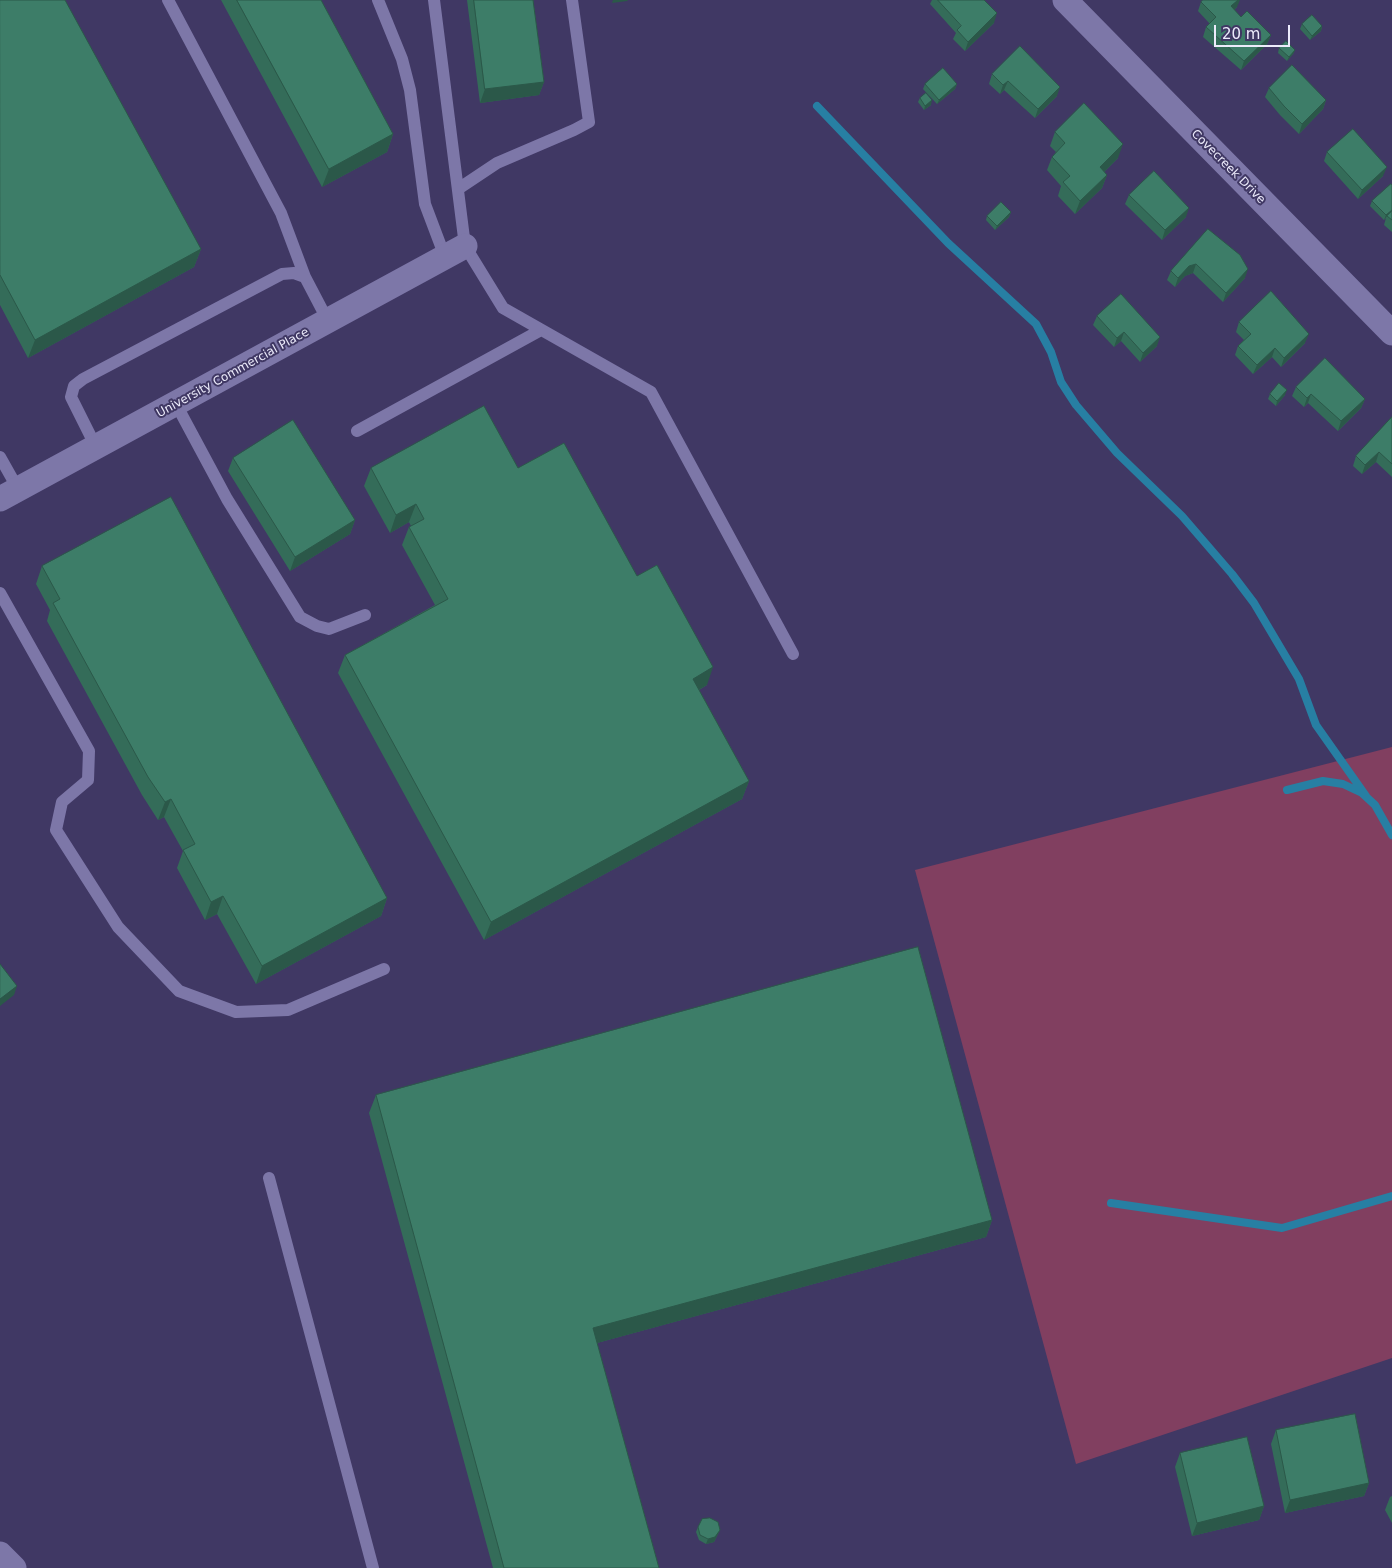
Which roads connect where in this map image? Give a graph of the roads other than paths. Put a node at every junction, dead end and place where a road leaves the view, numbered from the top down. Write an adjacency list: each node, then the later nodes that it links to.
1 (168, 0): 8 (lane)
2 (378, 0): 7 (lane)
3 (434, 0): 6 (lane)
4 (572, 0): 6 (lane)
5 (1064, 0): 11 (street, Covecreek Drive)
6 (458, 189): 7 (lane)
7 (455, 252): 9 (street, University Commercial Place); 10 (lane)
8 (305, 277): 9 (lane); 14 (lane)
9 (328, 321): 12 (street, University Commercial Place)
10 (541, 330): 13 (lane); 19 (lane)
11 (1392, 333)
12 (176, 404): 14 (street, University Commercial Place); 18 (lane)
13 (357, 431)
14 (96, 447): 16 (street, University Commercial Place)
15 (0, 457): 16 (lane)
16 (9, 494)
17 (0, 593): 20 (lane)
18 (365, 615)
19 (793, 654)
20 (384, 970)
21 (269, 1178): 24 (lane)
22 (0, 1554): 23 (street)
23 (14, 1568)
24 (373, 1568)

